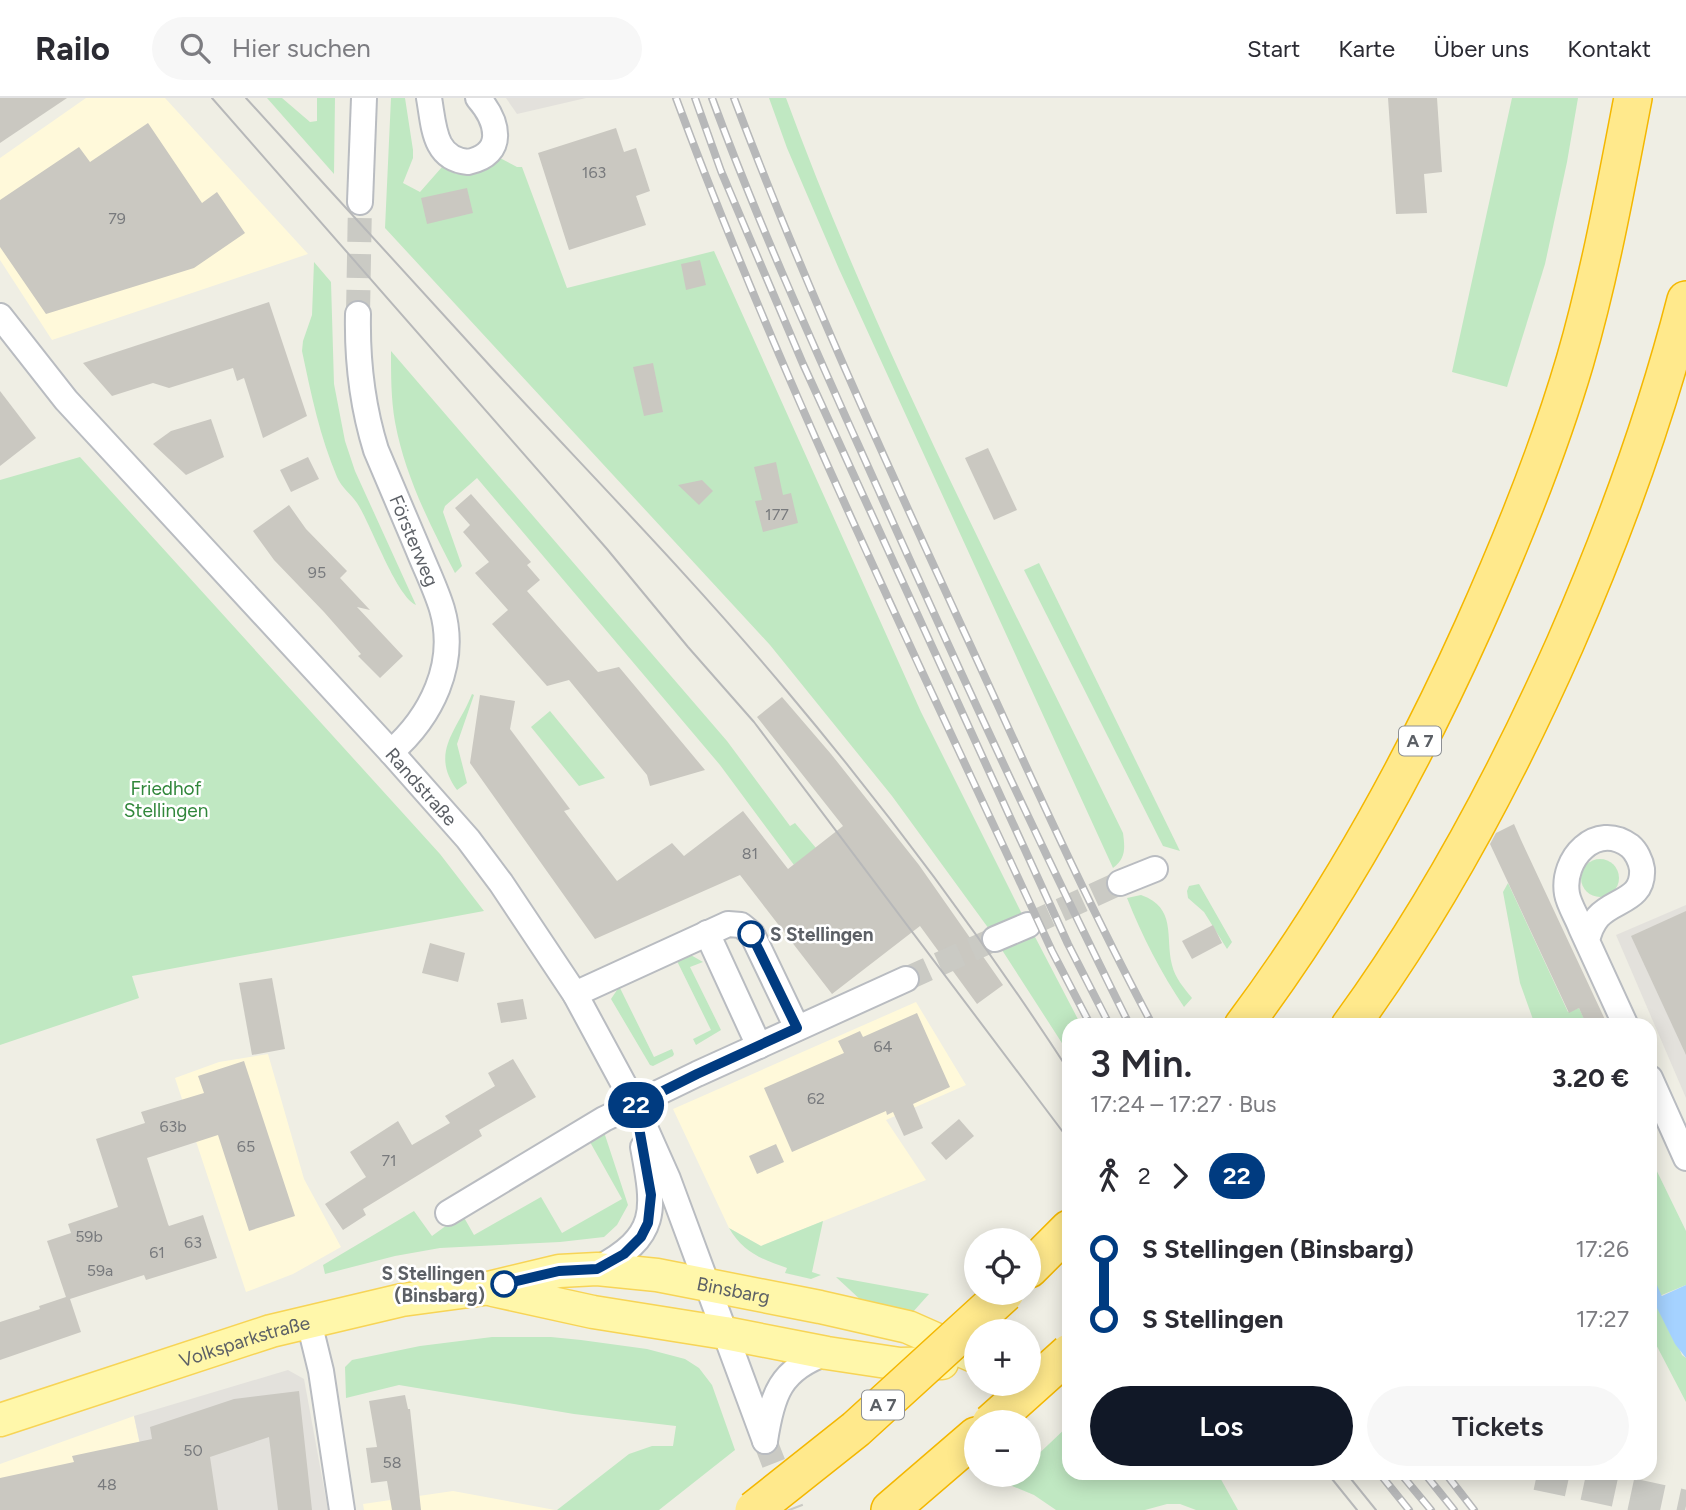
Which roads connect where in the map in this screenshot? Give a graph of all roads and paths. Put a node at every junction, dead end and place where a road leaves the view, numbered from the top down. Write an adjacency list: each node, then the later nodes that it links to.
1 (364, 98): 5 (street)
2 (429, 98): 3 (street)
3 (478, 98)
4 (1633, 98): 18 (highway, A 7)
5 (360, 202)
6 (1686, 300): 19 (highway)
7 (359, 314): 9 (street, Försterweg)
8 (0, 316): 9 (street, Randstraße)
9 (391, 752): 17 (street, Randstraße)
10 (1155, 869): 11 (street)
11 (1121, 883)
12 (1028, 925): 14 (street)
13 (707, 933): 17 (street); 21 (street); 22 (street)
14 (995, 939)
15 (1587, 941): 15 (street); 20 (street)
16 (906, 979): 21 (street)
17 (575, 993): 24 (street, Randstraße)
18 (1249, 1018)
19 (1355, 1018)
20 (1622, 1018)
21 (797, 1028): 22 (street)
22 (759, 1046): 24 (street)
23 (1657, 1094): 25 (street)
24 (635, 1105): 26 (street); 29 (street); 30 (street, Randstraße)
25 (1686, 1158)
26 (448, 1213)
27 (1062, 1236): 28 (highway)
28 (1041, 1257)
29 (597, 1269): 30 (main road, Binsbarg); 31 (main road, Binsbarg)
30 (707, 1284): 34 (street, Randstraße); 36 (main road, Binsbarg)
31 (484, 1289): 33 (main road, Binsbarg); 34 (main road, Binsbarg)
32 (992, 1305): 45 (highway, A 7, bridge)
33 (309, 1322): 42 (main road, Volksparkstraße); 44 (street, Volksparkstraße)
34 (725, 1333): 35 (main road, Binsbarg); 35 (street, Randstraße)
35 (827, 1353): 38 (main road, Binsbarg)
36 (964, 1354)
37 (1062, 1359): 41 (highway, bridge)
38 (964, 1361)
39 (1041, 1371): 40 (main road)
40 (1062, 1375)
41 (1005, 1410)
42 (0, 1420)
43 (964, 1446): 46 (highway)
44 (342, 1510)
45 (754, 1510)
46 (890, 1510)

